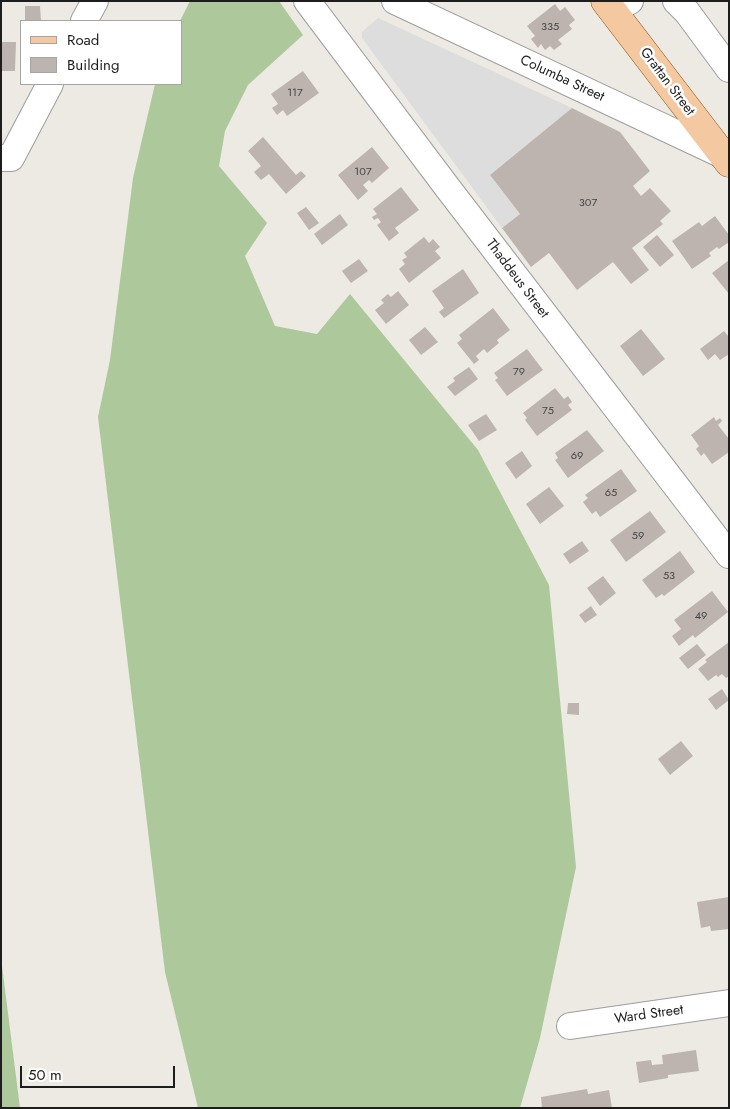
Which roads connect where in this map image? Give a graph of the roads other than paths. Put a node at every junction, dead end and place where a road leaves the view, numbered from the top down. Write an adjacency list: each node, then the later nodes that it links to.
1 (95, 1): 6 (street)
2 (307, 1): 11 (street, Thaddeus Street)
3 (395, 1): 10 (street, Columba Street)
4 (676, 1): 7 (street)
5 (615, 4): 10 (main road, Grattan Street)
6 (85, 20)
7 (729, 70)
8 (49, 85): 9 (street)
9 (6, 158)
10 (727, 158)
11 (729, 555)
12 (729, 1003): 13 (street, Ward Street)
13 (570, 1026)

